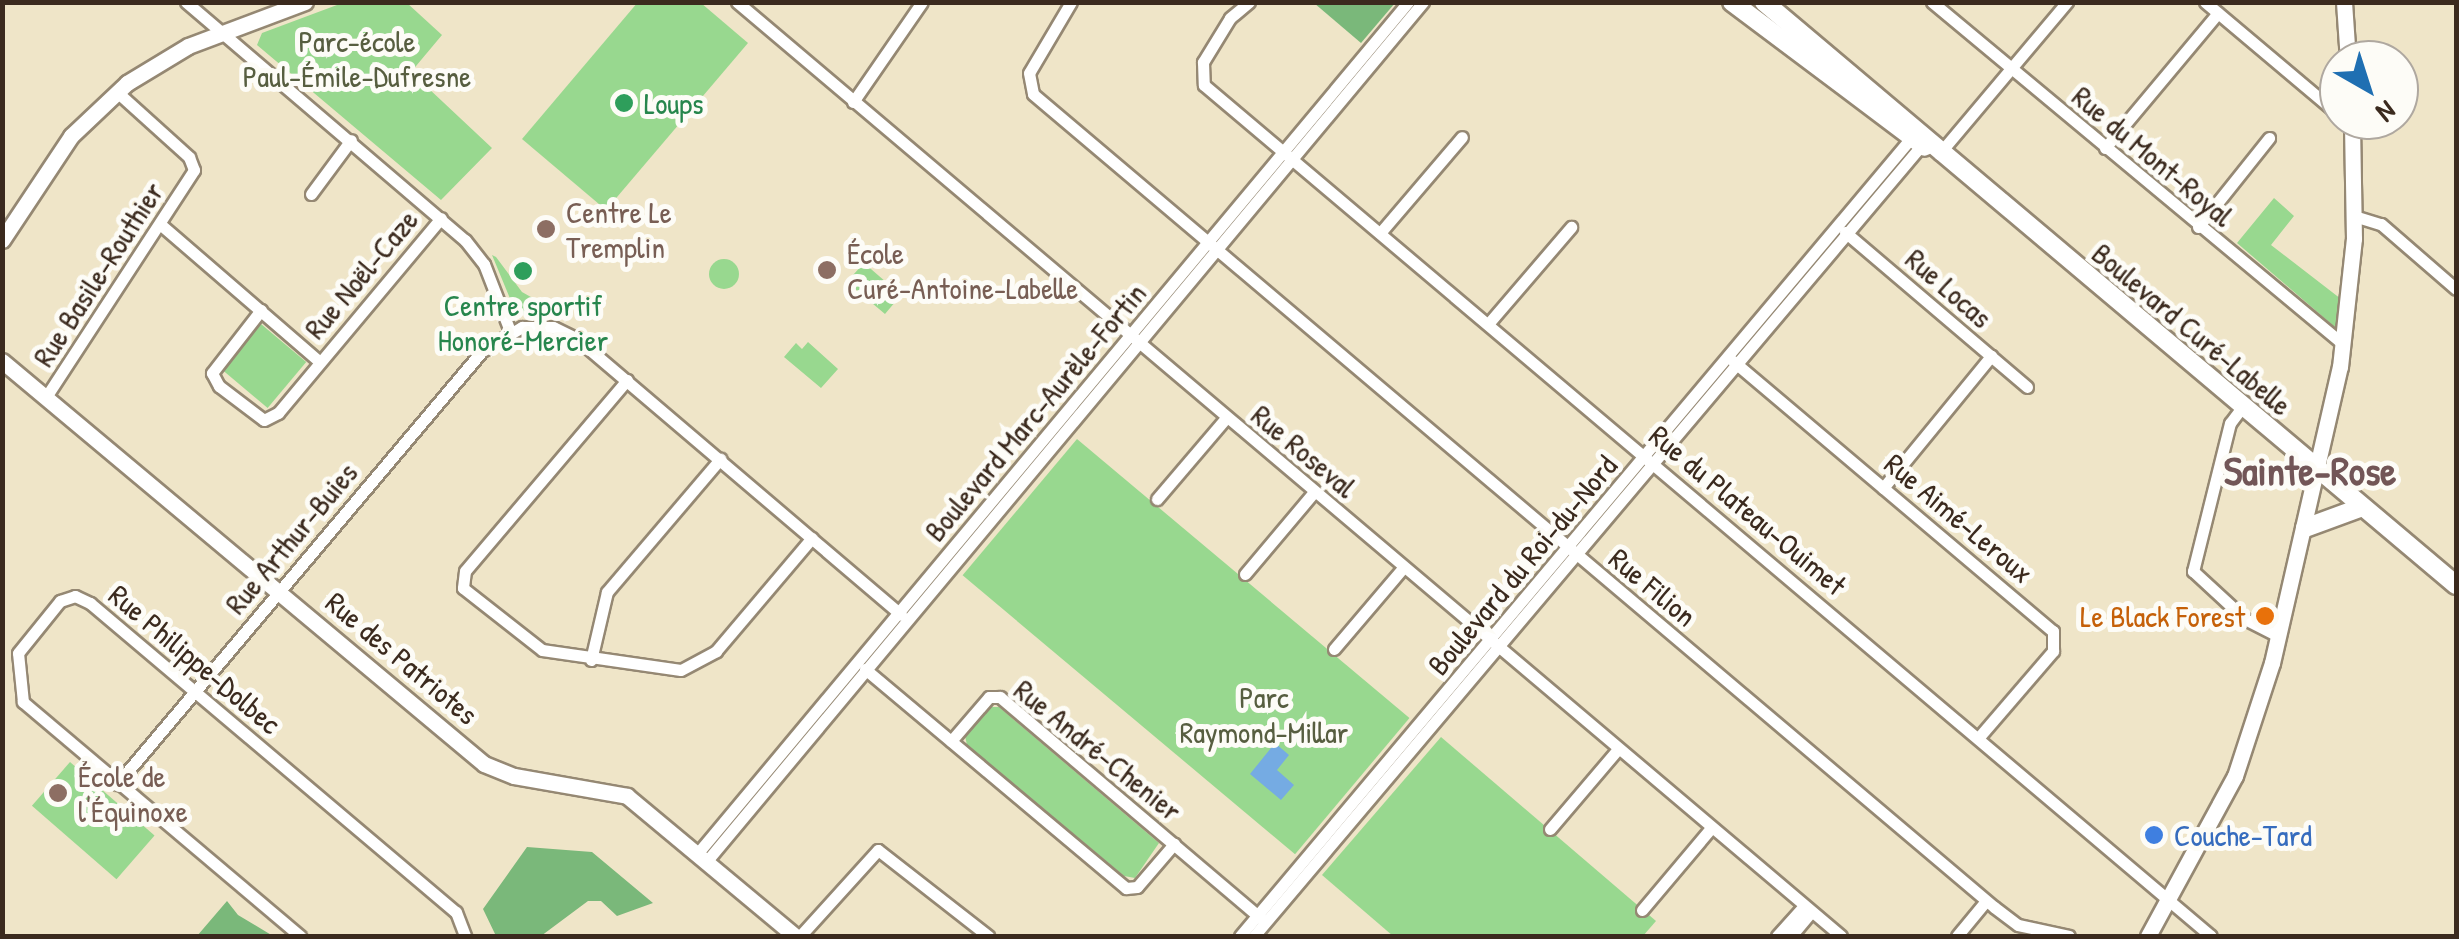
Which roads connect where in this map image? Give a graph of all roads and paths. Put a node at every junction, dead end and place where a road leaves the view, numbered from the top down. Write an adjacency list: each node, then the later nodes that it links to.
1 (186, 2): 16 (street)
2 (305, 2): 16 (street)
3 (736, 2): 21 (street, Rue Roseval)
4 (922, 2): 21 (street)
5 (1071, 2): 38 (street, Rue Filion)
6 (1249, 2): 28 (street, Rue du Plateau-Ouimet)
7 (1408, 2): 28 (street, Boulevard Marc-Aurèle-Fortin)
8 (1423, 2): 28 (street, Boulevard Marc-Aurèle-Fortin)
9 (1732, 2): 26 (main road, Boulevard Curé-Labelle)
10 (1764, 2): 26 (main road, Boulevard Curé-Labelle)
11 (1932, 2): 18 (street, Rue du Mont-Royal)
12 (2067, 2): 18 (street, Boulevard du Roi-du-Nord)
13 (2205, 2): 15 (street)
14 (2344, 2): 17 (street)
15 (2218, 13): 20 (street); 27 (street)
16 (222, 32): 19 (street); 24 (street)
17 (2347, 40)
18 (2012, 68): 26 (street, Boulevard du Roi-du-Nord); 27 (street, Rue du Mont-Royal)
19 (116, 92): 32 (street, Rue Basile-Routhier); 37 (street)
20 (2319, 98)
21 (854, 102): 43 (street, Rue Roseval)
22 (1462, 137): 36 (street)
23 (2269, 138): 33 (street)
24 (352, 140): 29 (street); 31 (street)
25 (2352, 140): 30 (street)
26 (1922, 142): 35 (street, Boulevard du Roi-du-Nord); 52 (main road, Boulevard Curé-Labelle)
27 (2105, 148): 33 (street, Rue du Mont-Royal)
28 (1288, 156): 36 (street, Rue du Plateau-Ouimet); 38 (street, Boulevard Marc-Aurèle-Fortin)
29 (311, 194)
30 (2354, 216): 39 (street); 44 (street)
31 (441, 218): 42 (street); 48 (street, Rue Noël-Caze)
32 (160, 224): 40 (street, Rue Noël-Caze); 51 (street, Rue Basile-Routhier)
33 (2198, 226): 44 (street, Rue du Mont-Royal)
34 (1570, 227): 41 (street)
35 (1843, 230): 45 (street, Rue Locas); 47 (street, Boulevard du Roi-du-Nord)
36 (1380, 233): 41 (street, Rue du Plateau-Ouimet)
37 (2, 240)
38 (1212, 247): 43 (street, Boulevard Marc-Aurèle-Fortin); 63 (street, Rue Filion)
39 (2456, 289)
40 (261, 310): 48 (street, Rue Noël-Caze); 48 (street, Rue Noël-Caze)
41 (1488, 324): 55 (street, Rue du Plateau-Ouimet)
42 (510, 331): 49 (street); 67 (street, Rue Arthur-Buies)
43 (1135, 341): 53 (street, Rue Roseval); 68 (street, Boulevard Marc-Aurèle-Fortin)
44 (2343, 344): 56 (street)
45 (1991, 356): 50 (street, Rue Locas); 57 (street)
46 (2, 360): 51 (street, Rue des Patriotes)
47 (1733, 361): 55 (street, Boulevard du Roi-du-Nord); 57 (street, Rue Aimé-Leroux)
48 (320, 362)
49 (626, 380): 54 (street); 72 (street)
50 (2027, 387)
51 (46, 397): 67 (street, Rue des Patriotes)
52 (2243, 406): 56 (main road, Boulevard Curé-Labelle); 69 (street)
53 (1226, 418): 58 (street, Rue Roseval); 59 (street)
54 (720, 460): 62 (street); 72 (street)
55 (1650, 460): 63 (street, Boulevard du Roi-du-Nord); 75 (street, Rue du Plateau-Ouimet)
56 (2318, 471): 60 (main road, Boulevard Curé-Labelle); 61 (street)
57 (1883, 488): 75 (street, Rue Aimé-Leroux)
58 (1314, 492): 64 (street, Rue Roseval); 65 (street)
59 (1157, 499)
60 (2362, 507): 61 (main road); 66 (main road, Boulevard Curé-Labelle)
61 (2305, 528): 69 (street)
62 (812, 538): 68 (street); 72 (street)
63 (1573, 552): 70 (street, Boulevard du Roi-du-Nord); 84 (street, Rue Filion)
64 (1403, 568): 70 (street, Rue Roseval); 71 (street)
65 (1245, 574)
66 (2456, 585)
67 (279, 591): 74 (street, Rue Arthur-Buies); 82 (street, Rue des Patriotes)
68 (904, 617): 73 (street, Boulevard Marc-Aurèle-Fortin)
69 (2279, 636): 83 (street)
70 (1494, 644): 77 (street, Rue Roseval); 87 (street, Boulevard du Roi-du-Nord)
71 (1334, 649)
72 (590, 660)
73 (862, 667): 76 (street, Rue André-Chenier); 82 (street, Boulevard Marc-Aurèle-Fortin)
74 (194, 691): 78 (street, Rue Arthur-Buies); 78 (street, Rue Philippe-Dolbec); 89 (street, Rue Philippe-Dolbec)
75 (1978, 737): 83 (street, Rue du Plateau-Ouimet)
76 (951, 741): 81 (street, Rue André-Chenier); 81 (street, Rue André-Chenier)
77 (1618, 749): 79 (street, Rue Roseval); 80 (street)
78 (117, 784): 88 (street, Rue Philippe-Dolbec)
79 (1711, 828): 85 (street, Rue Roseval); 86 (street)
80 (1550, 829)
81 (1174, 844): 87 (street, Rue André-Chenier)
82 (702, 858): 90 (street, Rue des Patriotes)
83 (2170, 899): 99 (street); 100 (street, Rue du Plateau-Ouimet)
84 (1986, 901): 97 (street); 98 (street, Rue Filion)
85 (1808, 909): 94 (street); 95 (street); 96 (street, Rue Roseval)
86 (1642, 910)
87 (1262, 919): 92 (street, Boulevard du Roi-du-Nord); 93 (street, Boulevard du Roi-du-Nord)
88 (300, 936)
89 (465, 936)
90 (797, 936): 91 (street)
91 (988, 936)
92 (1240, 936)
93 (1254, 936)
94 (1778, 936)
95 (1791, 936)
96 (1840, 936)
97 (1957, 936)
98 (2069, 936)
99 (2148, 936)
100 (2211, 936)

